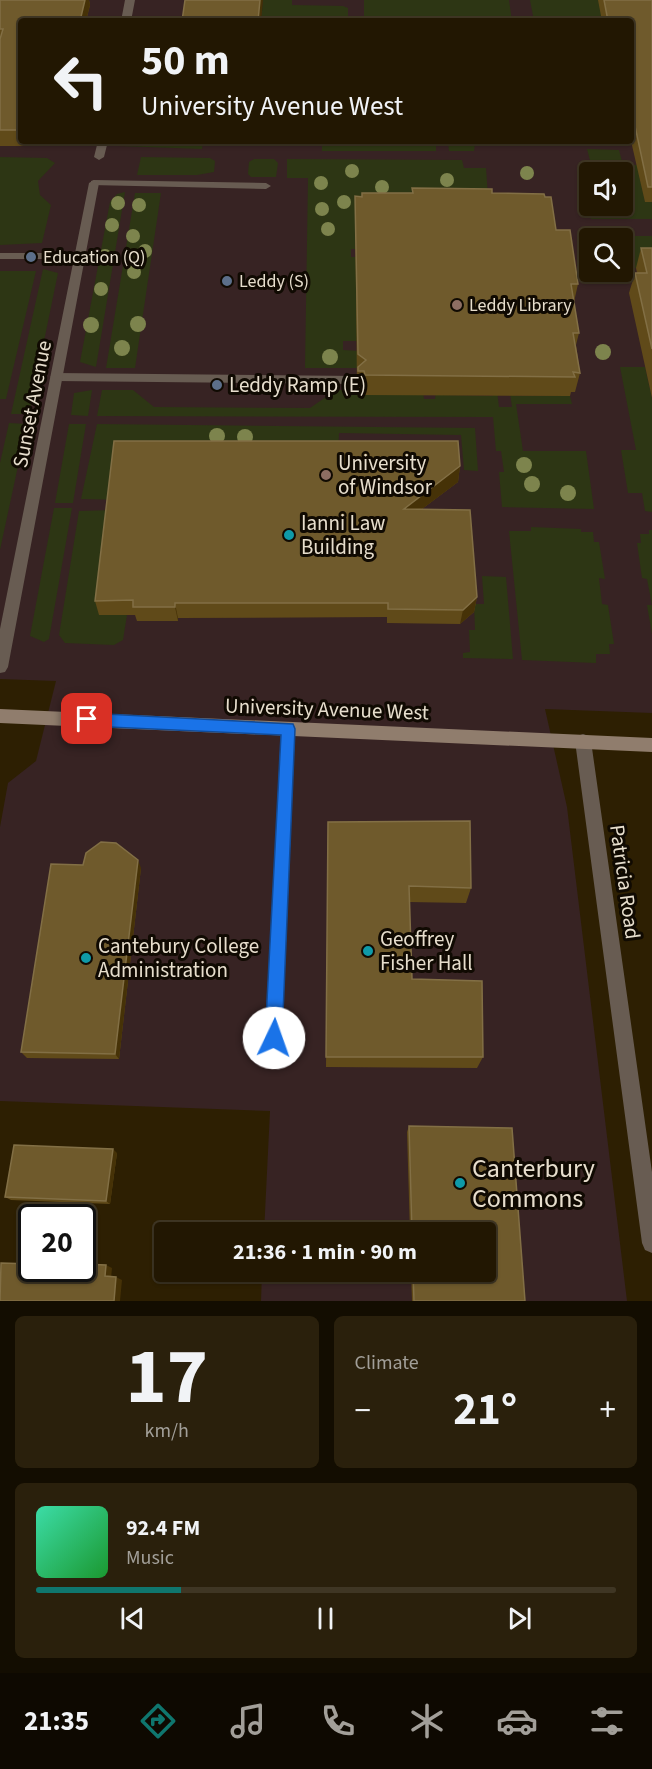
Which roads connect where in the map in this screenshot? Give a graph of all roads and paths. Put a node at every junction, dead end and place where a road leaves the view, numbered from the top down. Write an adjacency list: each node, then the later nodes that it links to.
1 (130, 0): 2 (street)
2 (127, 18)
3 (102, 144): 4 (street)
4 (99, 157)
5 (94, 183): 6 (lane); 8 (street, Sunset Avenue)
6 (266, 186)
7 (0, 256): 8 (lane)
8 (80, 256): 9 (street, Sunset Avenue)
9 (56, 377): 10 (lane); 11 (street, Sunset Avenue)
10 (357, 380)
11 (0, 667)
12 (0, 716): 13 (main road, University Avenue West)
13 (288, 729): 14 (main road, University Avenue West); 16 (lane)
14 (583, 741): 15 (main road, University Avenue West); 17 (street, Patricia Road)
15 (652, 745)
16 (274, 1038)
17 (652, 1244)

